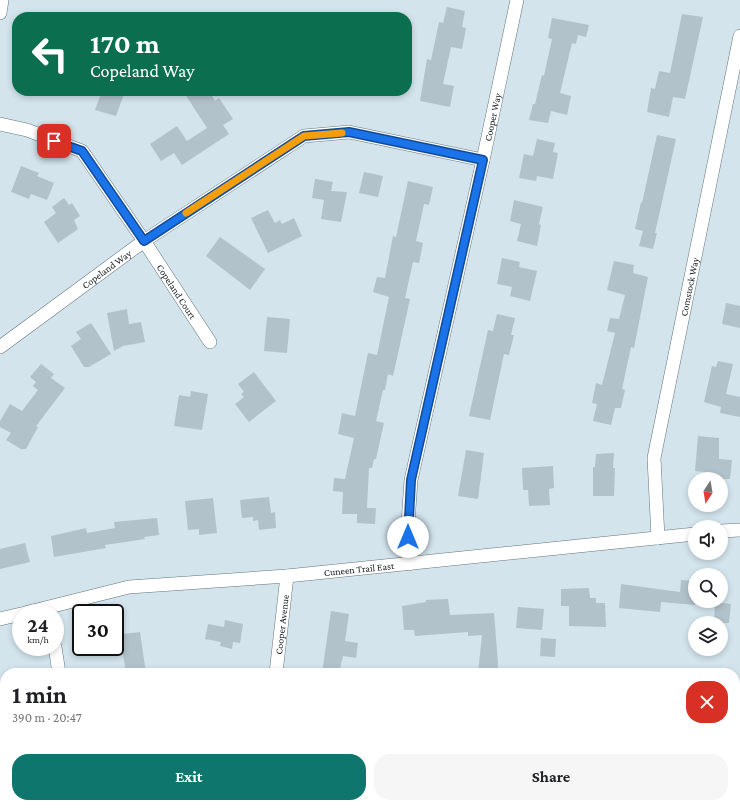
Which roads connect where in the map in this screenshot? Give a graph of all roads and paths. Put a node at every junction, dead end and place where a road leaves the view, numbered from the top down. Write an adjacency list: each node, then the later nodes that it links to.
1 (2, 0): 3 (street)
2 (517, 0): 7 (street, Cooper Way)
3 (0, 13)
4 (740, 36): 5 (street, Comstock Way)
5 (736, 77): 14 (street, Comstock Way)
6 (0, 124): 8 (street, Copeland Court)
7 (483, 160): 8 (street, Copeland Way); 15 (street, Cooper Way)
8 (144, 241): 9 (street, Copeland Court); 10 (street, Copeland Way)
9 (210, 342)
10 (0, 348)
11 (740, 530): 12 (street)
12 (728, 531)
13 (688, 535): 14 (street, Cuneen Trail East)
14 (658, 538): 15 (street, Cuneen Trail East)
15 (409, 564): 16 (street, Cuneen Trail East)
16 (287, 576): 17 (street, Cuneen Trail East); 22 (street, Cooper Avenue)
17 (64, 606)
18 (12, 616): 19 (street)
19 (0, 619)
20 (56, 656): 21 (street)
21 (58, 668)
22 (277, 668)

